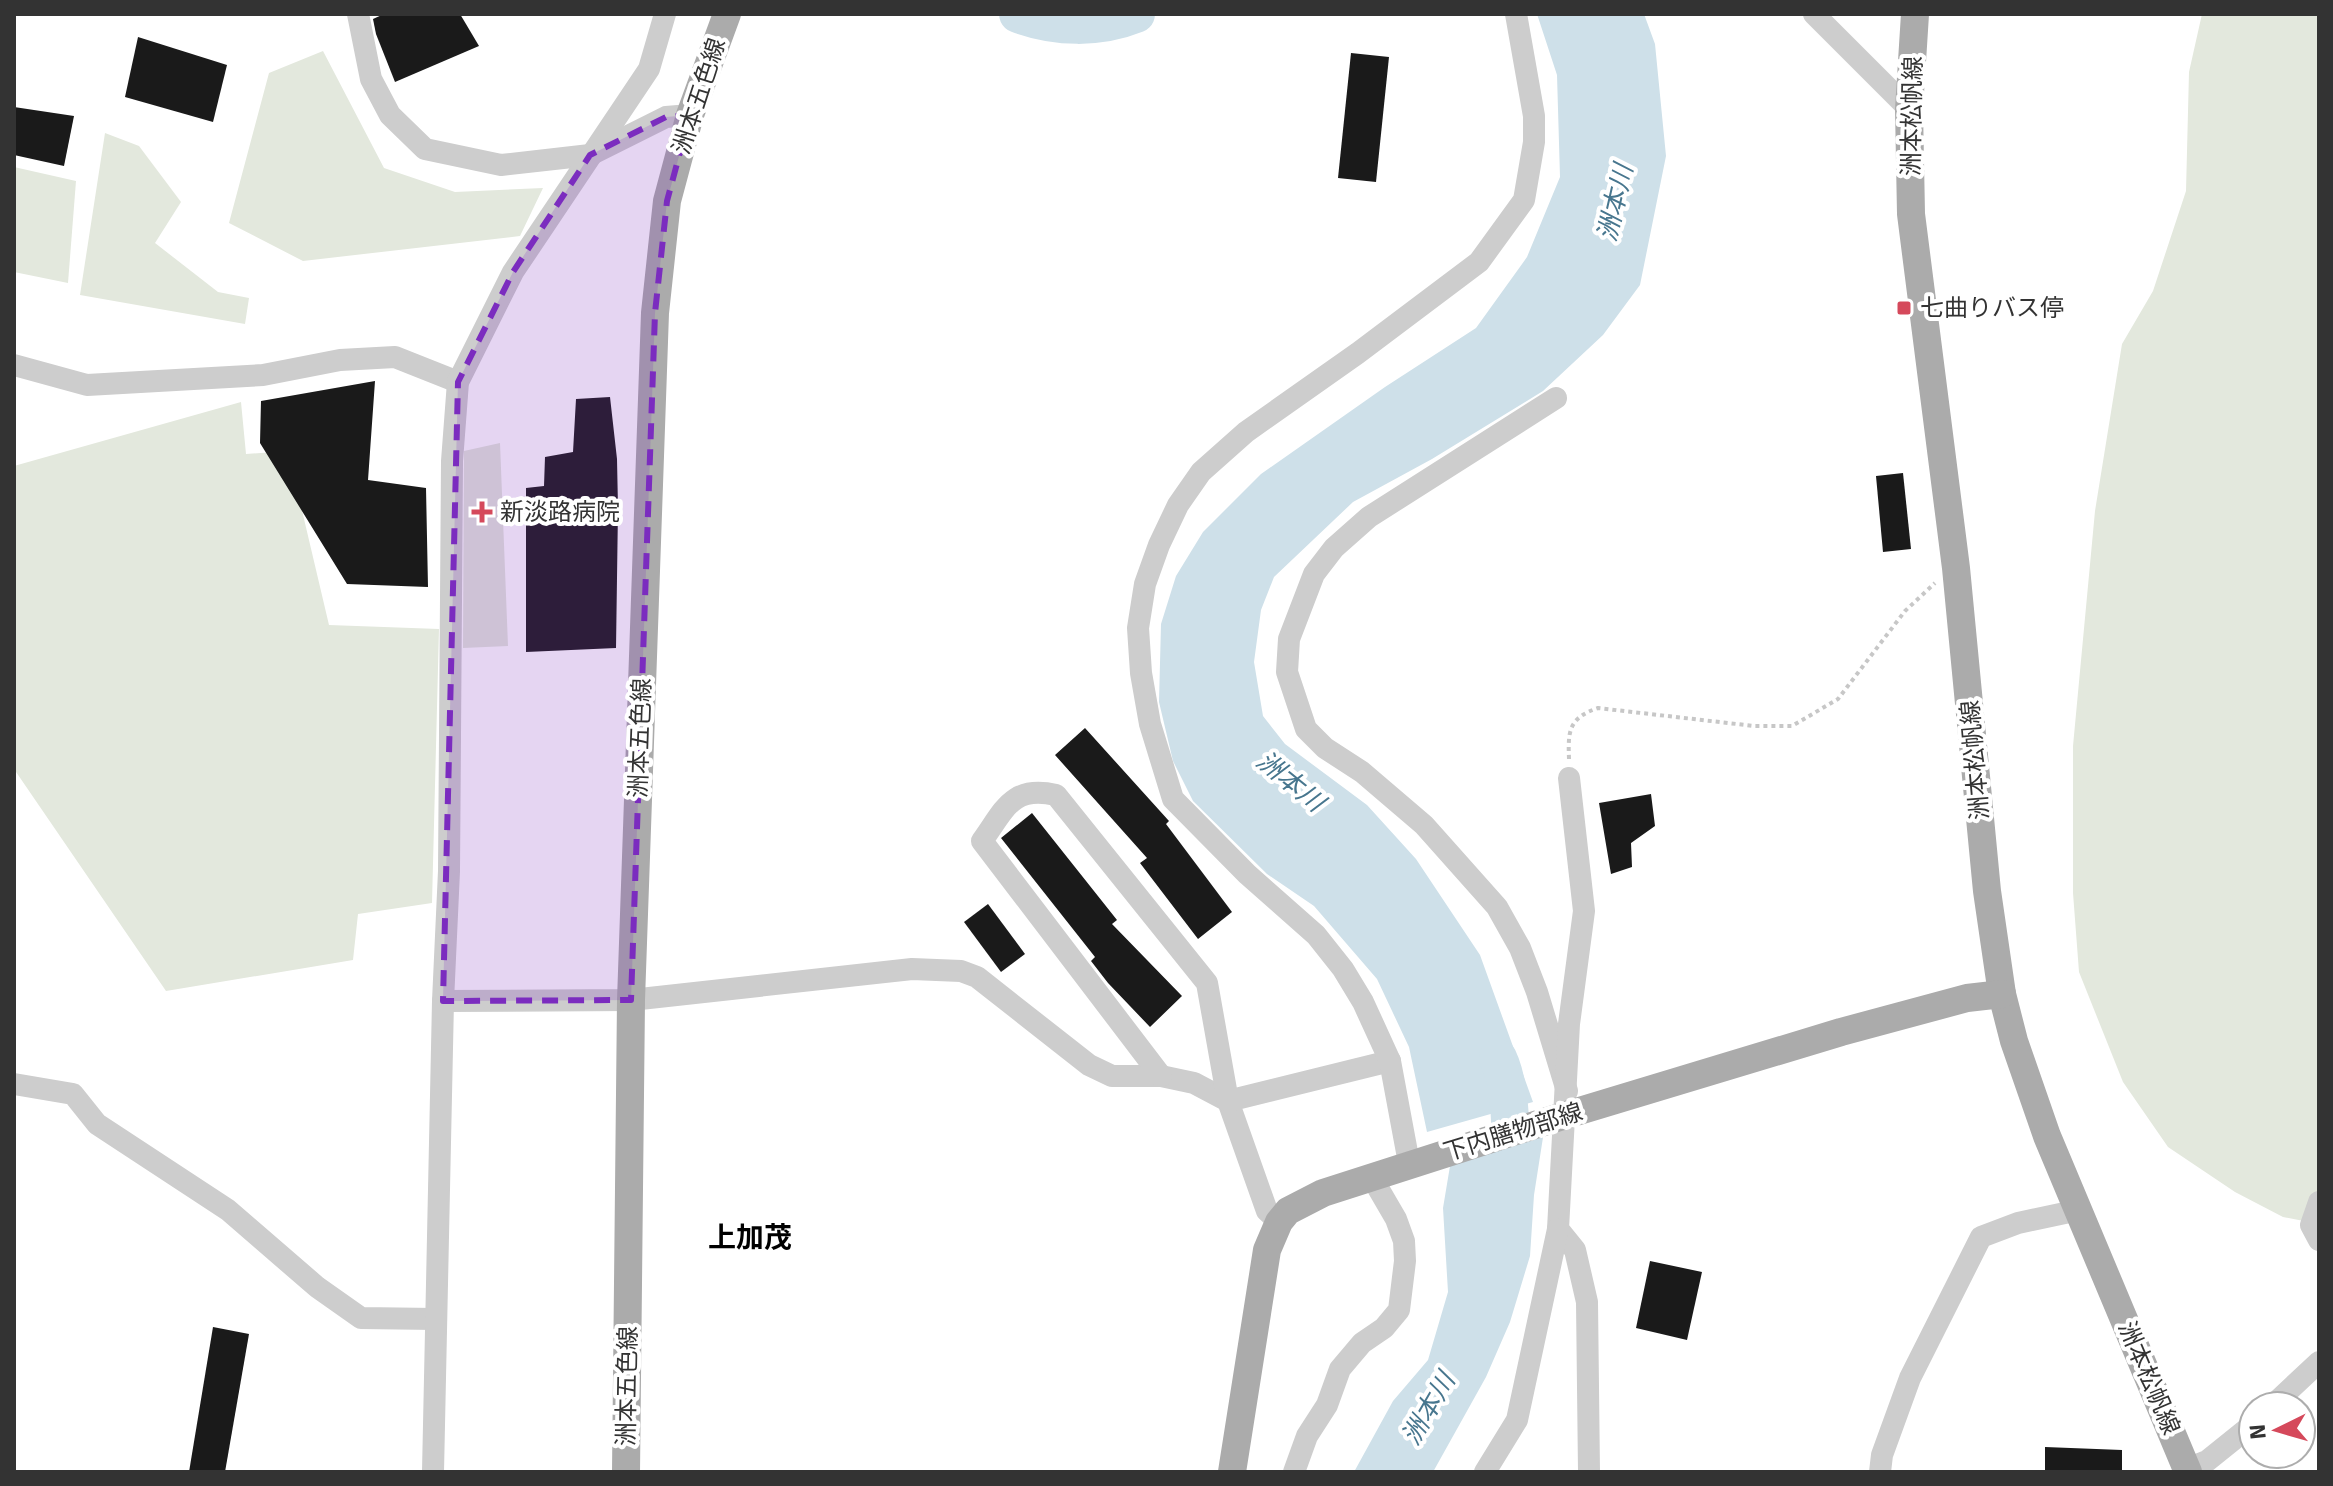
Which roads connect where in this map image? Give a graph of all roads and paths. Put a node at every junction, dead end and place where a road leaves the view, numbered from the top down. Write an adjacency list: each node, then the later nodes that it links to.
1 (358, 14): 9 (street)
2 (665, 14): 9 (street)
3 (727, 14): 8 (main road, 洲本五色線)
4 (1516, 14): 18 (street)
5 (1814, 14): 7 (street)
6 (1915, 14): 7 (main road, 洲本松帆線)
7 (1909, 109): 13 (main road, 洲本松帆線)
8 (690, 115): 9 (street); 16 (main road, 洲本五色線)
9 (590, 155): 11 (street)
10 (14, 365): 11 (street)
11 (458, 382): 17 (street)
12 (1556, 398): 22 (street)
13 (1956, 568): 14 (path); 15 (main road, 洲本松帆線)
14 (1569, 778): 22 (street)
15 (2002, 994): 22 (main road, 下内膳物部線); 26 (main road, 洲本松帆線)
16 (631, 1000): 17 (street); 19 (street); 36 (main road, 洲本五色線)
17 (443, 1001): 30 (street)
18 (1390, 1061): 21 (street); 23 (street)
19 (1161, 1076): 21 (street); 21 (street)
20 (14, 1084): 30 (street)
21 (1228, 1101): 27 (street)
22 (1559, 1110): 23 (main road, 下内膳物部線); 28 (street)
23 (1409, 1163): 24 (main road, 下内膳物部線)
24 (1371, 1176): 27 (main road, 下内膳物部線); 38 (street)
25 (2319, 1202): 29 (street)
26 (2079, 1210): 34 (main road, 洲本松帆線); 41 (street)
27 (1279, 1222): 37 (main road)
28 (1558, 1229): 39 (street); 40 (street)
29 (2319, 1240)
30 (435, 1319): 35 (street)
31 (2319, 1362): 32 (street)
32 (2289, 1390)
33 (2237, 1437): 34 (street)
34 (2188, 1471)
35 (433, 1472)
36 (626, 1472)
37 (1232, 1472)
38 (1294, 1472)
39 (1485, 1472)
40 (1589, 1472)
41 (1880, 1472)

